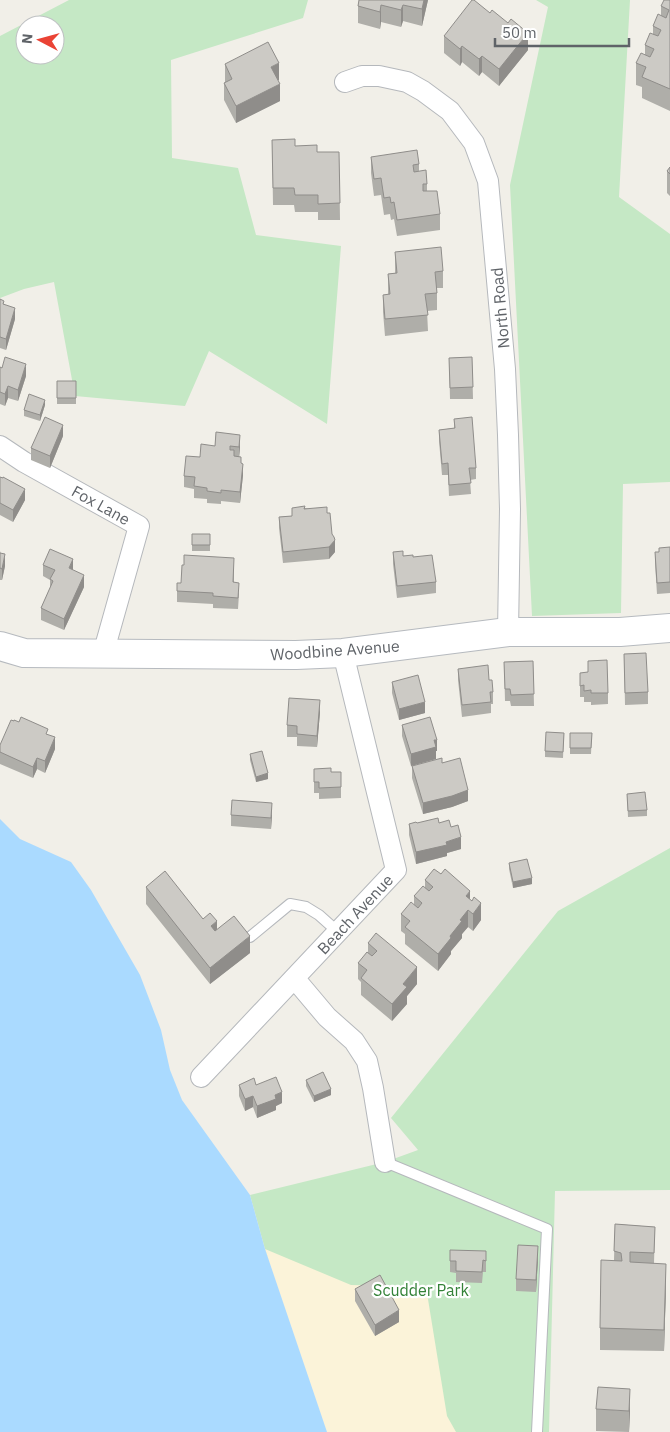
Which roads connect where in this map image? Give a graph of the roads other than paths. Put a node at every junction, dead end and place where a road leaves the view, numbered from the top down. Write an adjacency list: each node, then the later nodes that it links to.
1 (345, 82): 4 (street, North Road)
2 (0, 446): 7 (street, Fox Lane)
3 (670, 628): 4 (main road, Woodbine Avenue)
4 (508, 632): 6 (main road, Woodbine Avenue)
5 (0, 646): 7 (main road, Woodbine Avenue)
6 (343, 653): 7 (main road, Woodbine Avenue); 8 (street, Beach Avenue)
7 (103, 654)
8 (338, 932): 9 (lane); 10 (street, Beach Avenue)
9 (250, 937)
10 (295, 979): 11 (street, Beach Avenue); 12 (street)
11 (201, 1076)
12 (385, 1162): 13 (lane)
13 (537, 1432)

